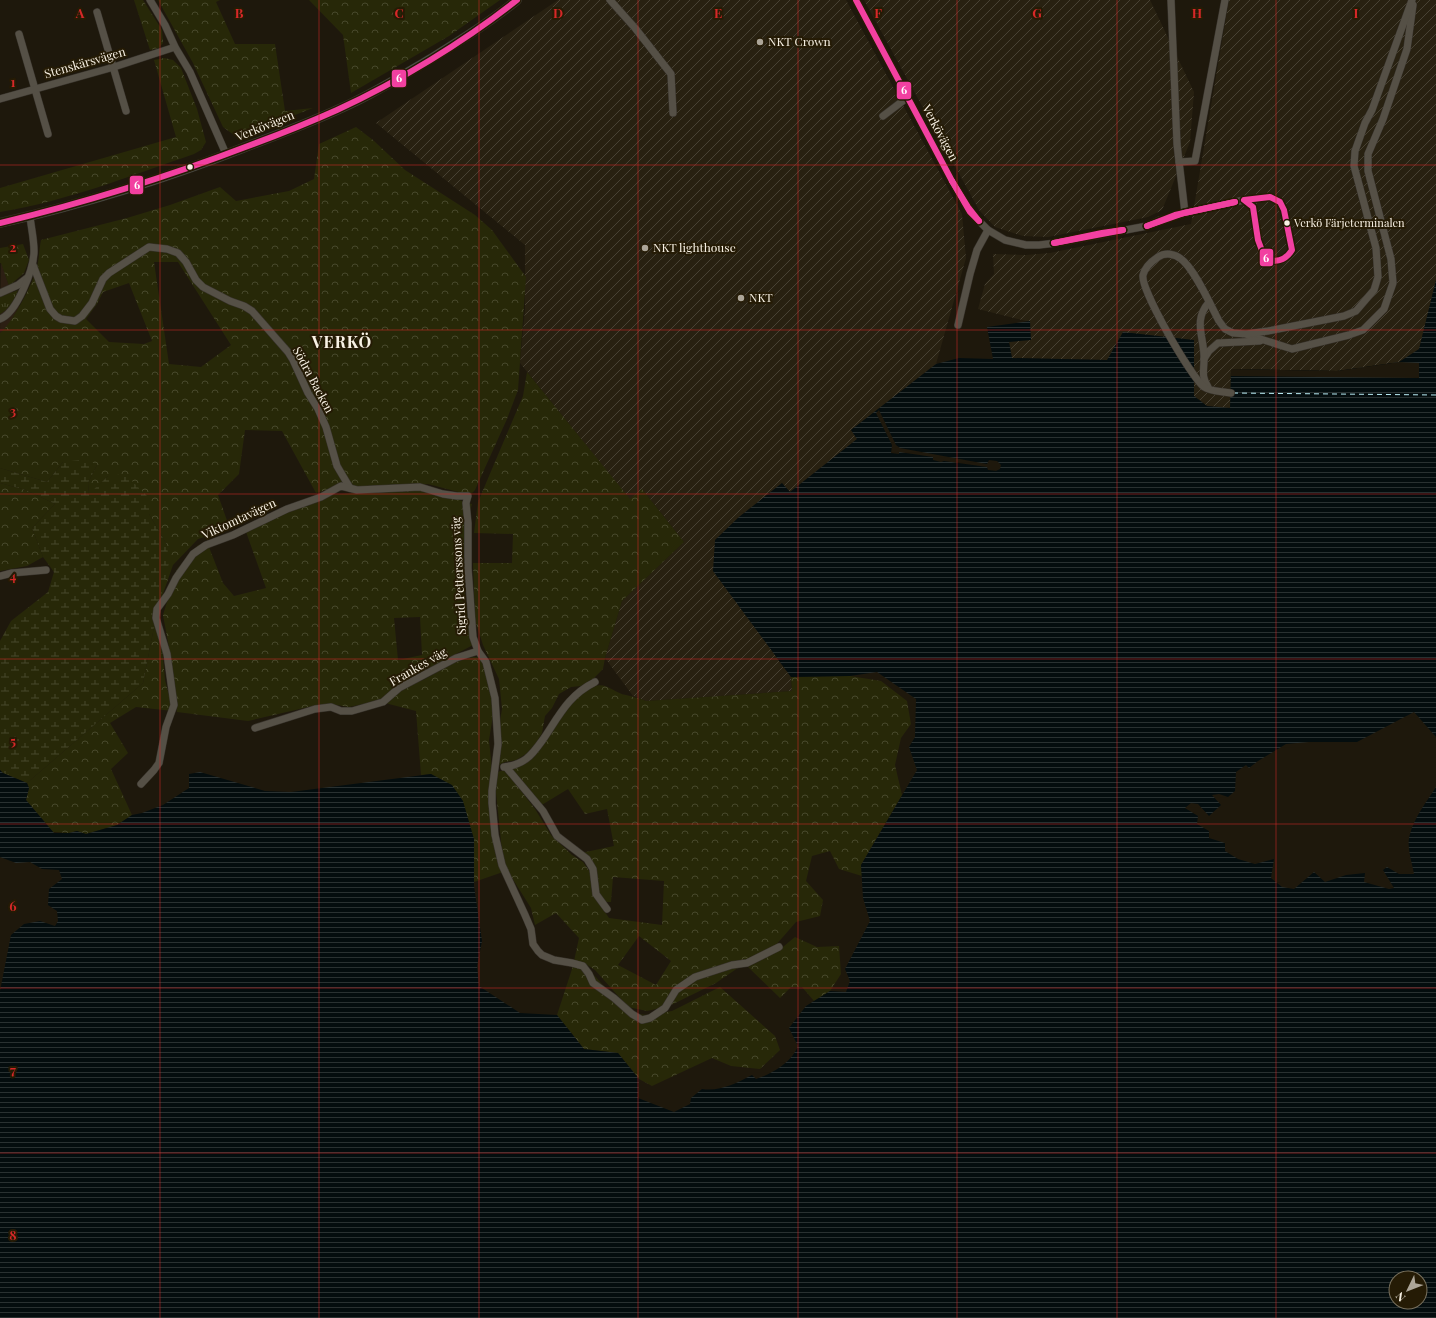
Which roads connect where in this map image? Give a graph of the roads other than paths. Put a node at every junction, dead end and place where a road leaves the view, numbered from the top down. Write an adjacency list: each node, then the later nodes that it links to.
1 (150, 0): 10 (street)
2 (517, 0): 19 (main road, Verkövägen)
3 (610, 0): 16 (street)
4 (856, 0): 13 (street, Verkövägen)
5 (1171, 0): 20 (street)
6 (1225, 0): 20 (street)
7 (1413, 0): 32 (street); 33 (street)
8 (98, 12): 11 (street)
9 (19, 34): 12 (street)
10 (175, 47): 11 (street, Stenskärsvägen); 19 (street)
11 (114, 67): 12 (street, Stenskärsvägen); 15 (street)
12 (35, 89): 14 (street, Stenskärsvägen); 18 (street)
13 (908, 97): 17 (street); 25 (street, Verkövägen)
14 (0, 99)
15 (126, 111)
16 (673, 113)
17 (883, 116)
18 (48, 134)
19 (226, 154): 23 (main road, Verkövägen)
20 (1179, 162): 22 (street)
21 (1244, 200): 21 (street, Verkövägen); 22 (street, Verkövägen)
22 (1185, 213): 25 (street, Verkövägen)
23 (30, 216): 24 (main road, Verkövägen); 26 (street)
24 (0, 222)
25 (988, 230): 31 (street)
26 (33, 265): 27 (street); 37 (street, Södra Backen)
27 (28, 277): 28 (street); 30 (street)
28 (0, 293)
29 (1209, 302): 32 (street); 34 (street); 35 (street)
30 (0, 319)
31 (958, 324)
32 (1246, 334): 33 (street)
33 (1266, 340): 34 (street)
34 (1204, 360): 35 (street)
35 (1209, 389): 36 (street)
36 (1231, 393)
37 (350, 488): 38 (street, Viktomtavägen); 46 (street, Viktomtavägen)
38 (468, 496): 41 (street, Sigrid Petterssons väg)
39 (46, 570): 40 (street)
40 (0, 576)
41 (478, 651): 43 (street, Frankes väg); 45 (street, Sigrid Petterssons väg)
42 (595, 682): 44 (street)
43 (255, 728)
44 (506, 767): 45 (street); 47 (street)
45 (496, 769): 48 (street, Sigrid Petterssons väg)
46 (141, 784)
47 (607, 909)
48 (779, 947)

